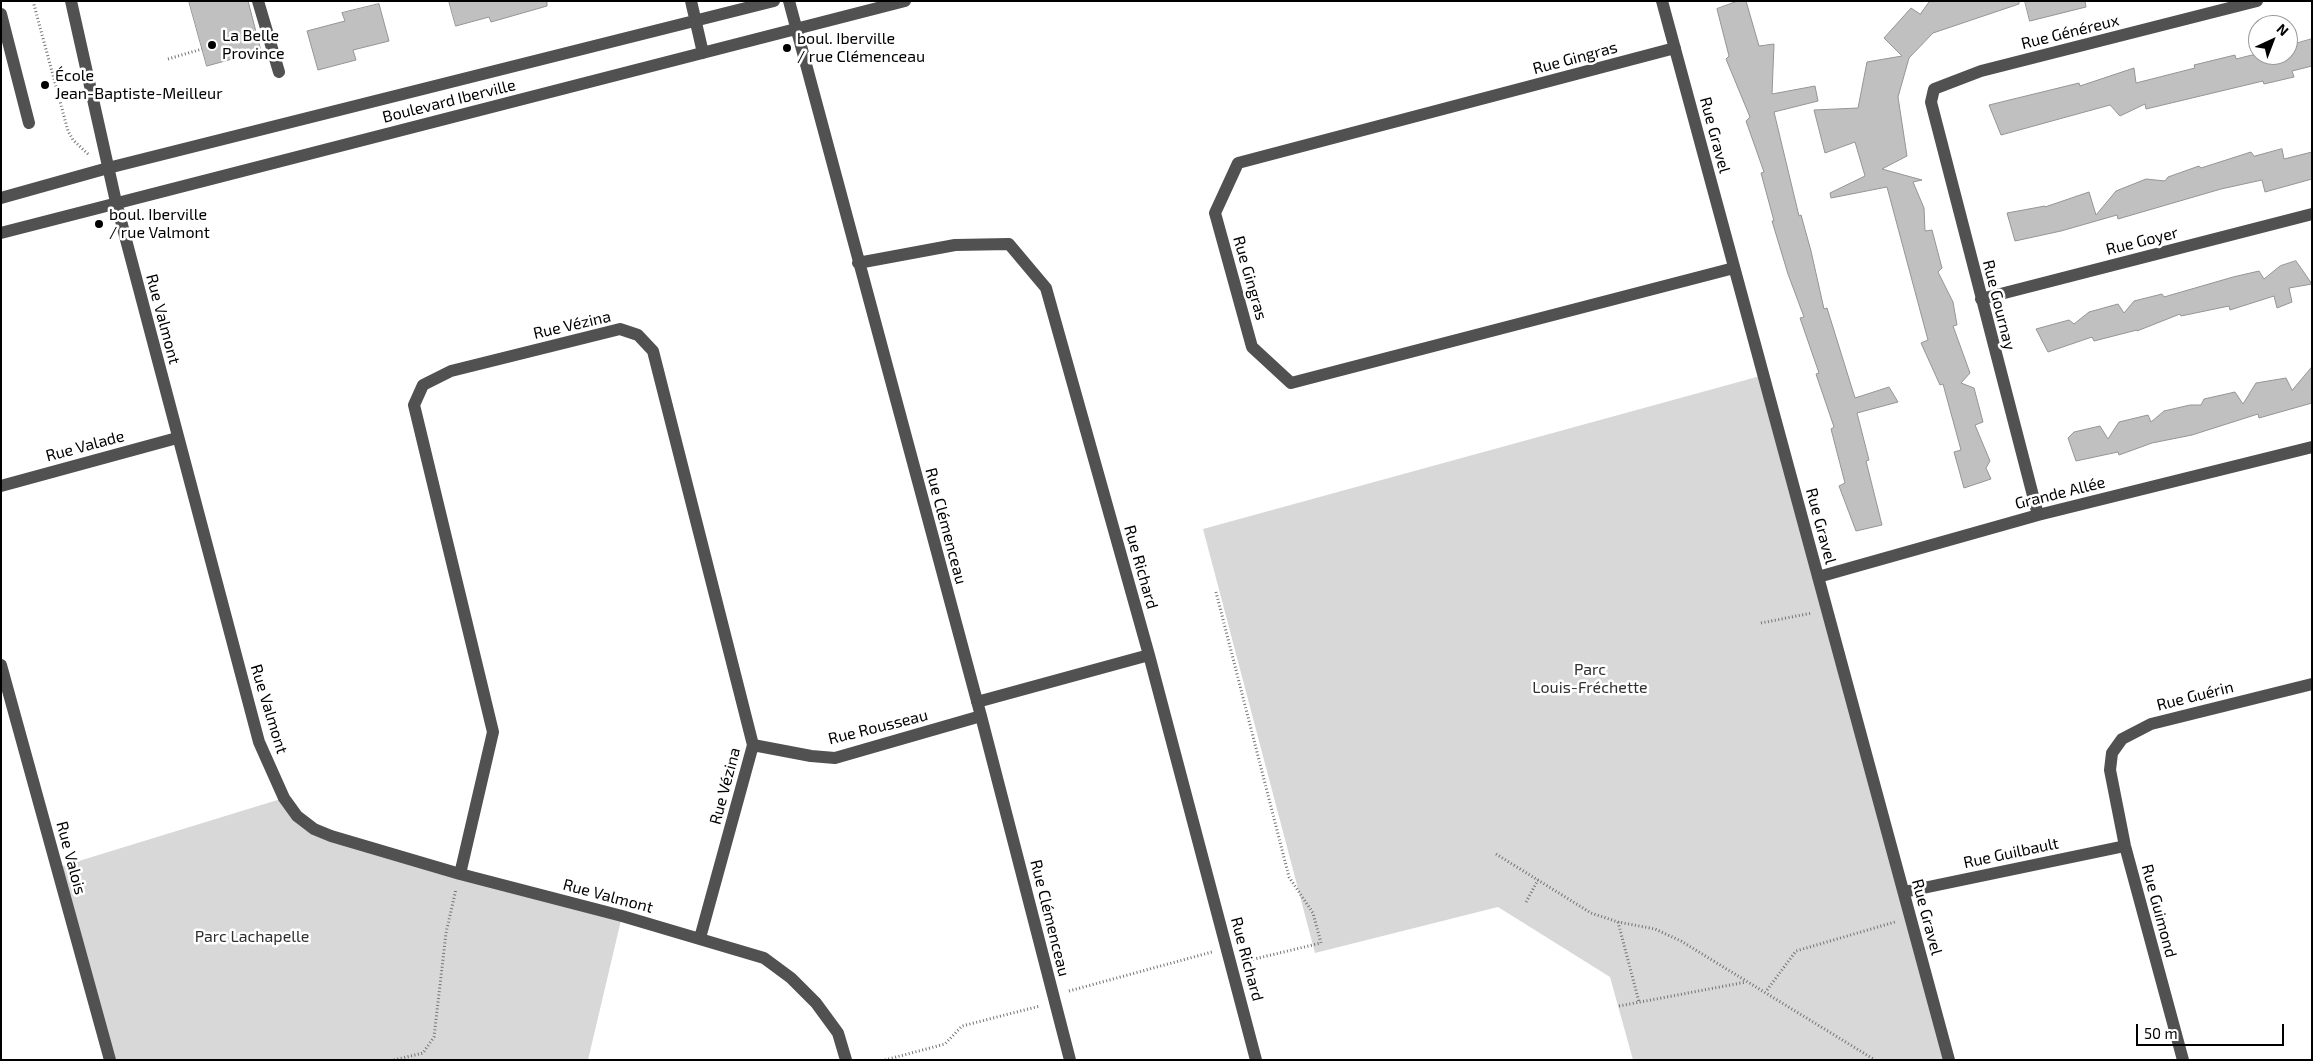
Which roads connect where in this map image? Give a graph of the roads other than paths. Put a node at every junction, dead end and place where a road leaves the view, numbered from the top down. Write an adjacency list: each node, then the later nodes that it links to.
1 (71, 1): 17 (street, Rue Valmont)
2 (258, 1): 14 (street)
3 (691, 1): 10 (street)
4 (774, 1): 10 (street, Boulevard Iberville)
5 (789, 1): 11 (street, Rue Clémenceau)
6 (905, 1): 11 (street, Boulevard Iberville)
7 (1662, 1): 12 (street, Rue Gravel)
8 (2257, 1): 15 (street, Rue Généreux)
9 (1, 14): 16 (street)
10 (696, 20): 13 (street); 17 (street, Boulevard Iberville)
11 (795, 31): 13 (street, Boulevard Iberville); 22 (street, Rue Clémenceau)
12 (1675, 48): 23 (street, Rue Gravel); 23 (street, Rue Gingras)
13 (703, 53): 19 (street, Boulevard Iberville)
14 (279, 72)
15 (1931, 102): 24 (street, Rue Gournay)
16 (29, 123)
17 (108, 168): 18 (street, Boulevard Iberville); 19 (street, Rue Valmont)
18 (1, 198)
19 (116, 202): 21 (street, Boulevard Iberville); 25 (street, Rue Valmont)
20 (2312, 214): 24 (street, Rue Goyer)
21 (1, 233)
22 (858, 263): 30 (street, Rue Richard); 33 (street, Rue Clémenceau)
23 (1734, 268): 29 (street, Rue Gravel)
24 (1980, 299): 28 (street, Rue Gournay)
25 (177, 438): 27 (street, Rue Valade); 38 (street, Rue Valmont)
26 (2312, 447): 28 (street, Grande Allée)
27 (1, 486)
28 (2038, 515): 29 (street, Grande Allée)
29 (1818, 577): 39 (street, Rue Gravel)
30 (1149, 655): 33 (street); 44 (street, Rue Richard)
31 (1, 664): 41 (street, Rue Valois)
32 (2312, 684): 36 (street, Rue Guérin)
33 (977, 702): 34 (street, Rue Clémenceau)
34 (981, 716): 35 (street, Rue Rousseau); 43 (street, Rue Clémenceau)
35 (753, 745): 38 (street, Rue Vézina); 40 (street, Rue Vézina)
36 (2110, 770): 37 (street, Rue Guimond)
37 (2125, 846): 39 (street, Rue Guilbault); 46 (street, Rue Guimond)
38 (460, 874): 40 (street, Rue Valmont)
39 (1904, 892): 45 (street, Rue Gravel)
40 (700, 938): 42 (street, Rue Valmont)
41 (110, 1060)
42 (846, 1060)
43 (1070, 1060)
44 (1256, 1060)
45 (1949, 1060)
46 (2183, 1060)

